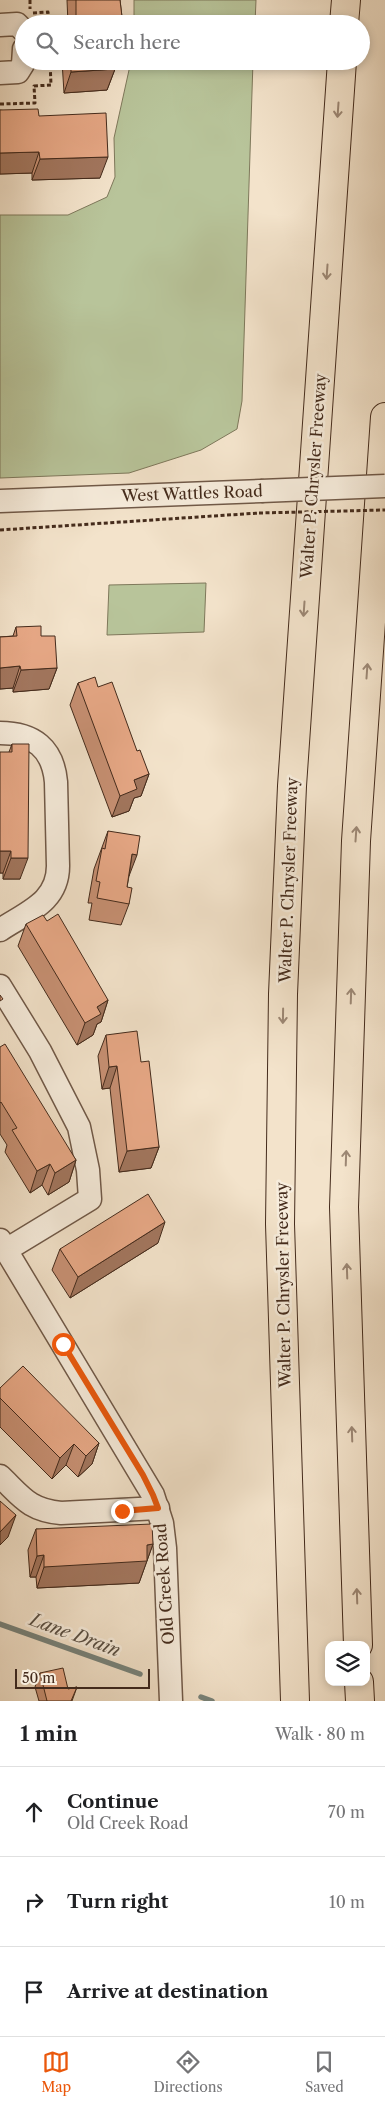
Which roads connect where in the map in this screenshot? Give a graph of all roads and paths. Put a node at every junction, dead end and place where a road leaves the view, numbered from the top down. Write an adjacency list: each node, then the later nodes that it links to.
1 (30, 0): 3 (path)
2 (346, 0): 4 (highway)
3 (48, 15)
4 (345, 15)
5 (15, 24): 6 (street)
6 (0, 25)
7 (19, 70): 10 (street)
8 (50, 70): 11 (path)
9 (341, 70): 26 (highway, Walter P. Chrysler Freeway, one-way to 26)
10 (0, 73)
11 (0, 104)
12 (385, 417): 23 (highway, one-way to 12)
13 (385, 486): 14 (street, West Wattles Road, bridge)
14 (0, 501)
15 (385, 510): 16 (path, bridge)
16 (0, 530)
17 (0, 733): 18 (street)
18 (0, 930)
19 (0, 986): 20 (street)
20 (3, 1245): 22 (street, Old Creek Road)
21 (0, 1476): 22 (street)
22 (158, 1508): 25 (street, Old Creek Road)
23 (358, 1641)
24 (360, 1686): 27 (highway)
25 (171, 1701)
26 (295, 1701)
27 (360, 1701)

